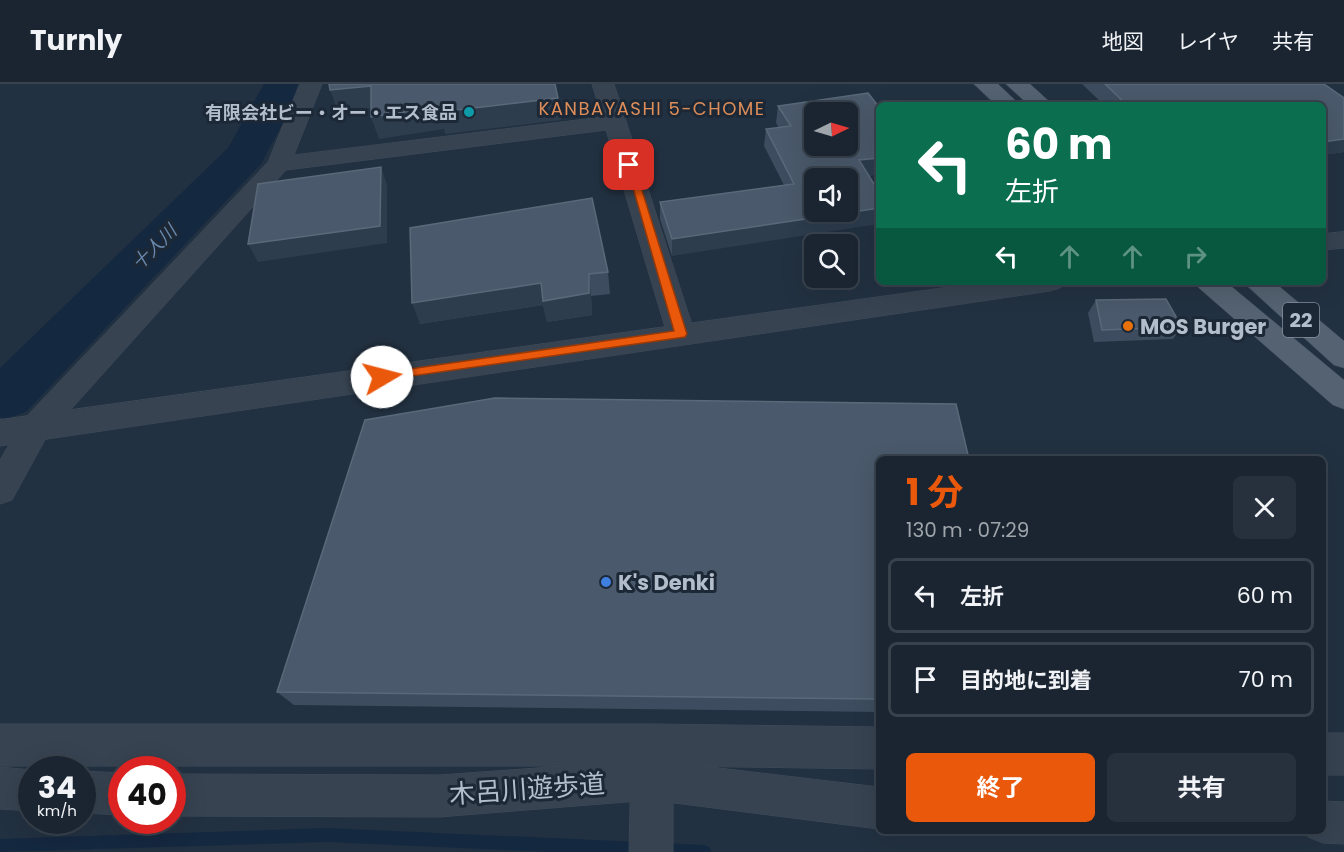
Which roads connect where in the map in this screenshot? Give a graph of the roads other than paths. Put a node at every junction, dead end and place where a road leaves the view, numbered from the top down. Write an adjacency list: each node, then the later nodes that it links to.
1 (311, 84): 8 (street)
2 (603, 84): 7 (street)
3 (985, 84): 5 (main road)
4 (1017, 84): 6 (main road)
5 (1006, 102)
6 (1038, 102)
7 (616, 122): 8 (street); 14 (street)
8 (279, 164): 17 (street)
9 (1344, 240): 10 (street)
10 (1326, 242)
11 (1029, 285): 14 (street)
12 (1213, 285): 16 (main road, 22)
13 (1260, 285): 15 (main road, 22)
14 (681, 334): 17 (street)
15 (1344, 357)
16 (1344, 397)
17 (36, 427): 18 (street); 19 (street)
18 (0, 433)
19 (0, 490)
20 (0, 745): 27 (street)
21 (876, 749): 27 (street)
22 (1326, 754): 23 (street)
23 (1344, 754)
24 (0, 788): 25 (street)
25 (18, 789)
26 (186, 795): 27 (street, 木呂川遊歩道)
27 (651, 797): 28 (street, 木呂川遊歩道)
28 (876, 808)
29 (1326, 822): 30 (street)
30 (1344, 823)

